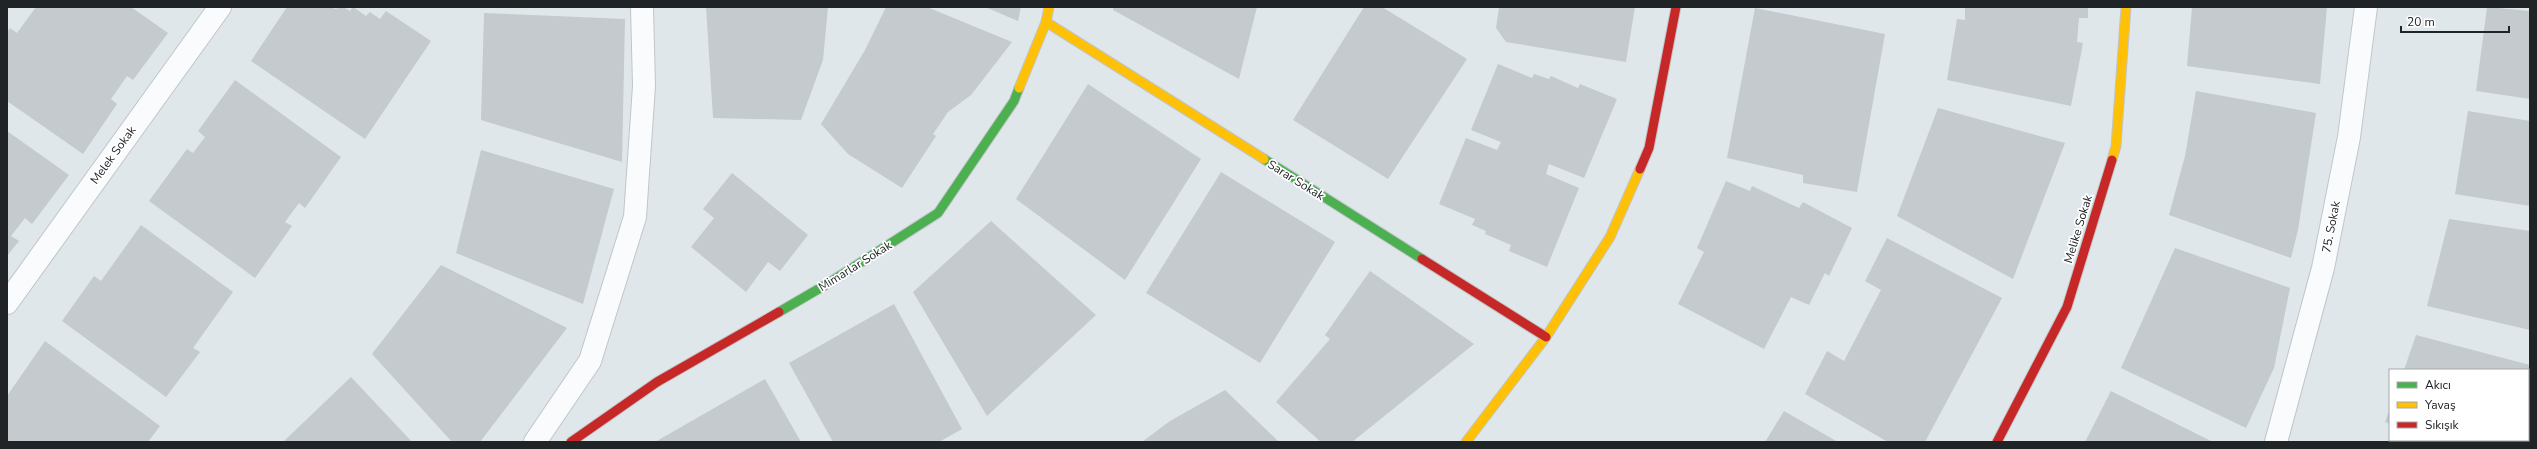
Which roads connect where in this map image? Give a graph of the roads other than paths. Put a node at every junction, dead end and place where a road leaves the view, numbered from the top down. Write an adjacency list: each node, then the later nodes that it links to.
1 (220, 7): 8 (street, Melek Sokak)
2 (642, 7): 11 (street)
3 (1049, 7): 7 (street, Mimarlar Sokak)
4 (1676, 7): 9 (street)
5 (2126, 7): 13 (street, Melike Sokak)
6 (2366, 7): 14 (street, 75. Sokak)
7 (1046, 22): 9 (street, Sarar Sokak); 12 (street, Mimarlar Sokak)
8 (7, 303)
9 (1546, 337): 10 (street)
10 (1472, 440)
11 (535, 442)
12 (571, 442)
13 (1997, 442)
14 (2276, 442)

